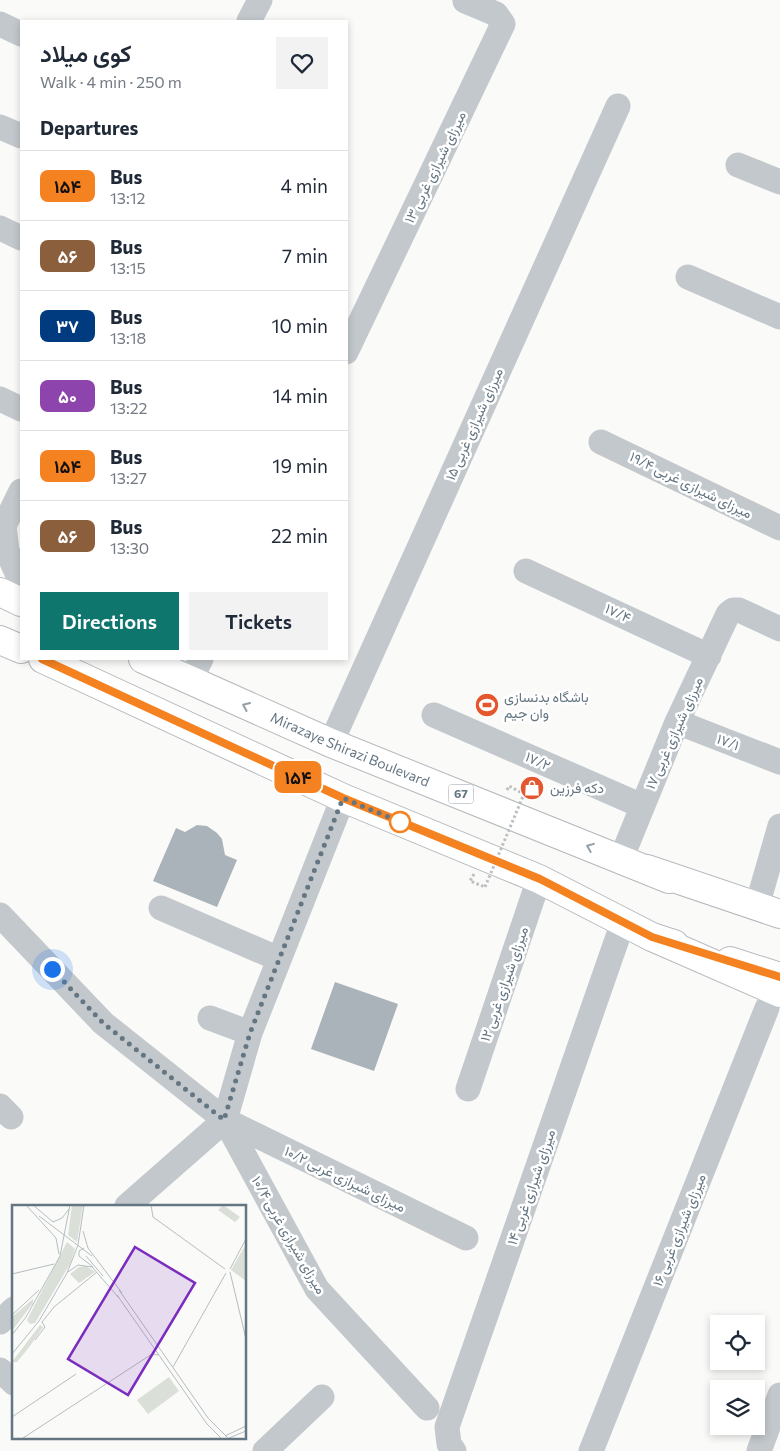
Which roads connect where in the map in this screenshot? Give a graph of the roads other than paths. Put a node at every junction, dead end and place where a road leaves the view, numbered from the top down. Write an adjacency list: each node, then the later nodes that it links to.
1 (260, 0): 3 (street)
2 (465, 1): 13 (street, ۱۳ میرزای شیرازی غربی)
3 (250, 20)
4 (0, 24): 5 (street)
5 (20, 34)
6 (618, 106): 33 (street, ۱۵ میرزای شیرازی غربی)
7 (738, 166): 8 (street)
8 (780, 182)
9 (0, 228): 10 (street)
10 (20, 238)
11 (688, 276): 12 (street)
12 (780, 317)
13 (348, 348)
14 (0, 399): 15 (street)
15 (20, 409)
16 (601, 442): 19 (street, ۱۹/۴ میرزای شیرازی غربی)
17 (20, 493): 18 (street)
18 (2, 528): 21 (street)
19 (780, 528)
20 (526, 571): 27 (street, ۱۷/۴)
21 (20, 580)
22 (0, 592): 23 (main road)
23 (20, 602)
24 (780, 629): 27 (street, ۱۷ میرزای شیرازی غربی)
25 (0, 640): 26 (main road)
26 (20, 649)
27 (709, 656): 32 (street, ۱۷ میرزای شیرازی غربی)
28 (44, 660): 35 (main road)
29 (148, 660): 30 (main road, Mirazaye Shirazi Boulevard / 67)
30 (195, 670): 33 (main road, Mirazaye Shirazi Boulevard / 67, one-way to 30)
31 (434, 716): 36 (street, ۱۷/۲)
32 (677, 722): 34 (street, ۱۷/۱); 36 (street, ۱۷ میرزای شیرازی غربی)
33 (331, 743): 38 (main road, Mirazaye Shirazi Boulevard / 67, one-way to 33)
34 (780, 762)
35 (343, 798): 40 (main road); 47 (street)
36 (642, 806): 38 (street, ۱۷ میرزای شیرازی غربی)
37 (780, 826): 42 (street)
38 (621, 859): 39 (main road, Mirazaye Shirazi Boulevard / 67)
39 (647, 869): 42 (main road); 45 (main road, Mirazaye Shirazi Boulevard / 67)
40 (540, 879): 44 (main road); 52 (street, ۱۲ میرزای شیرازی غربی)
41 (161, 908): 47 (street)
42 (768, 910)
43 (0, 915): 53 (street)
44 (623, 922): 46 (main road); 64 (street, ۱۴ میرزای شیرازی غربی)
45 (780, 928)
46 (652, 937): 48 (main road); 49 (main road)
47 (279, 959): 51 (street)
48 (780, 977)
49 (773, 1000): 65 (street, ۱۶ میرزای شیرازی غربی)
50 (210, 1018): 51 (street)
51 (250, 1033): 53 (street)
52 (468, 1089)
53 (224, 1120): 54 (street); 55 (street, ۱۰/۲ میرزای شیرازی غربی); 62 (street, ۱۰/۴ میرزای شیرازی غربی)
54 (128, 1205)
55 (466, 1238)
56 (12, 1311): 57 (street)
57 (0, 1322)
58 (0, 1370): 59 (street)
59 (12, 1381)
60 (780, 1395): 66 (street)
61 (322, 1397): 63 (street)
62 (427, 1408)
63 (265, 1451)
64 (454, 1451)
65 (591, 1451)
66 (758, 1451)

